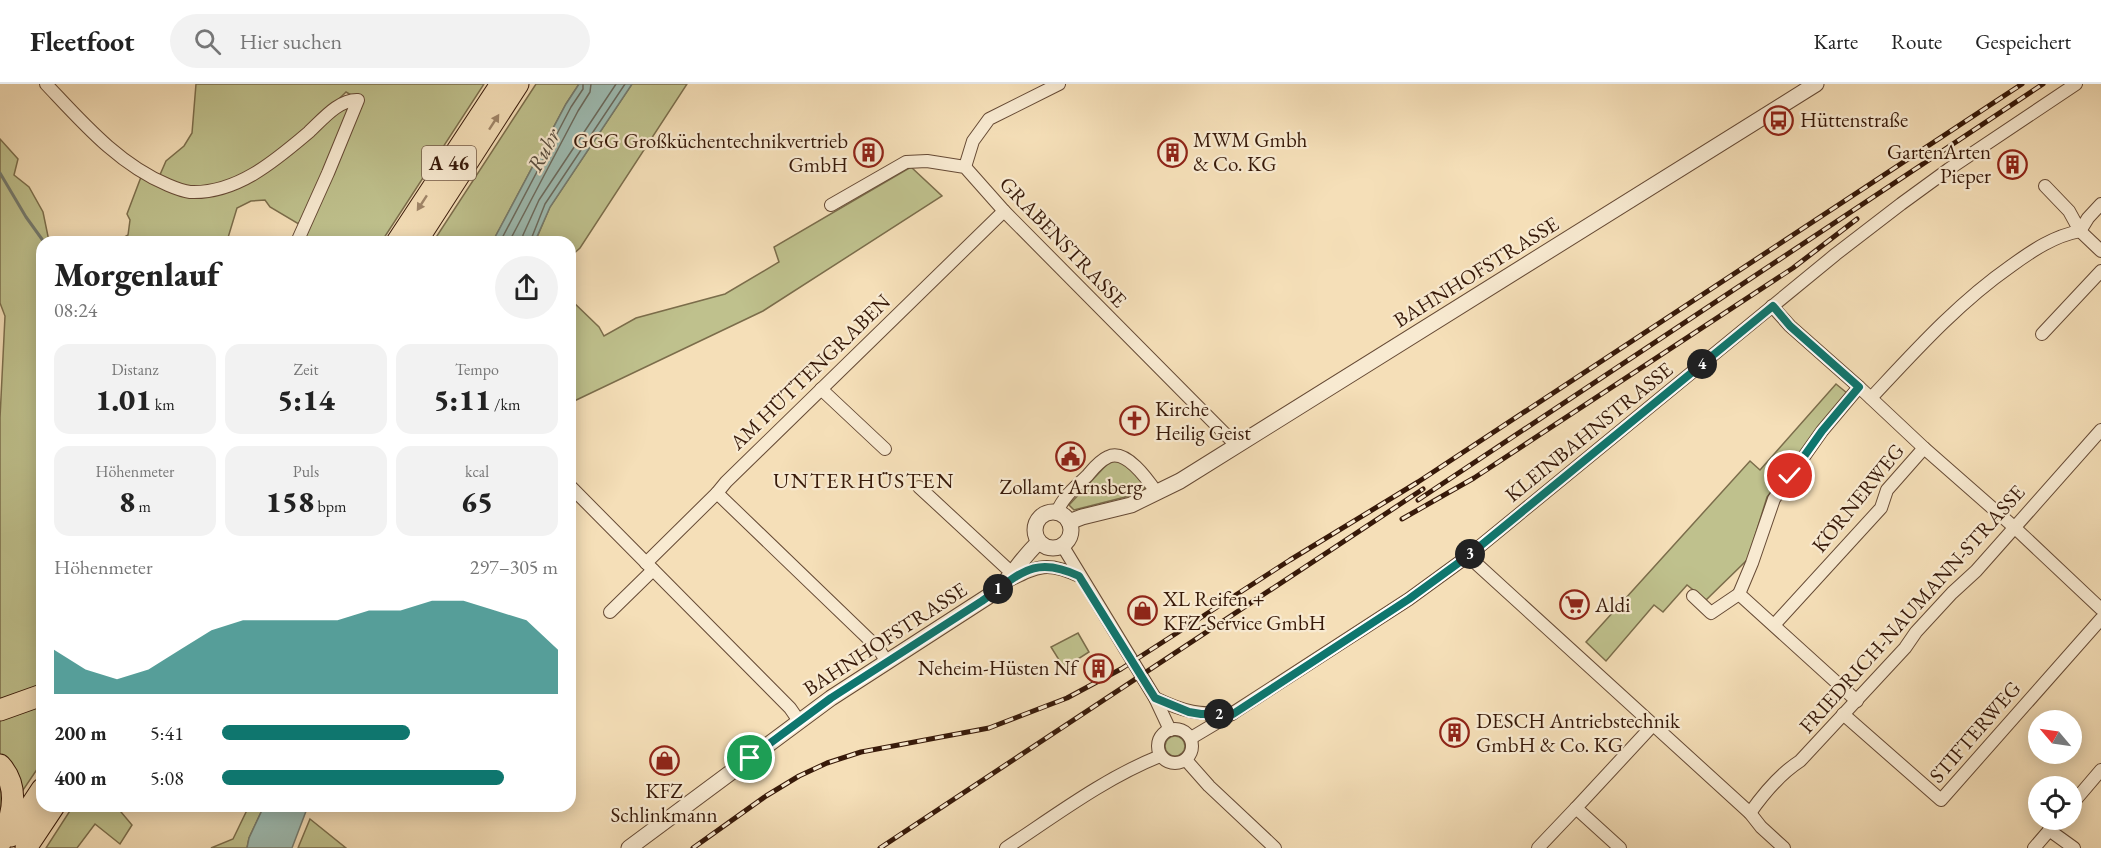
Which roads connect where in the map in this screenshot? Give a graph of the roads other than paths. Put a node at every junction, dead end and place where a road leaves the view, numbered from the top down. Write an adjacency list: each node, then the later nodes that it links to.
1 (46, 84): 13 (street)
2 (501, 84): 14 (highway, A 46, one-way to 14)
3 (519, 84): 15 (highway, A 46, one-way to 3)
4 (1059, 84): 7 (street)
5 (1816, 84): 24 (street, BAHNHOFSTRASSE)
6 (2076, 84): 18 (street, KLEINBAHNSTRASSE)
7 (965, 167): 10 (street); 11 (street, GRABENSTRASSE)
8 (2045, 186): 12 (street)
9 (2101, 204): 12 (street)
10 (831, 205)
11 (1004, 211): 21 (street, AM HÜTTENGRABEN); 24 (street, GRABENSTRASSE)
12 (2080, 231): 16 (street); 22 (street)
13 (300, 236)
14 (401, 236)
15 (420, 236)
16 (2101, 251)
17 (2101, 271): 19 (street)
18 (1773, 306): 20 (street); 35 (street, KLEINBAHNSTRASSE)
19 (2042, 334)
20 (1859, 387): 22 (street); 39 (street)
21 (821, 389): 26 (street); 29 (street, AM HÜTTENGRABEN)
22 (1870, 398): 25 (street)
23 (2101, 430): 32 (street, FRIEDRICH-NAUMANN-STRASSE)
24 (1237, 446): 30 (street, BAHNHOFSTRASSE)
25 (1924, 448): 32 (street); 44 (street, KÖRNERWEG)
26 (885, 449)
27 (919, 487): 38 (street)
28 (576, 492): 36 (street)
29 (717, 493): 36 (street, AM HÜTTENGRABEN); 45 (street)
30 (1157, 493): 31 (street, BAHNHOFSTRASSE); 31 (street, BAHNHOFSTRASSE)
31 (1063, 517): 33 (street, BAHNHOFSTRASSE); 34 (street, BAHNHOFSTRASSE)
32 (2014, 527): 41 (street); 48 (street, FRIEDRICH-NAUMANN-STRASSE)
33 (1039, 542): 34 (street); 38 (street, BAHNHOFSTRASSE)
34 (1062, 545): 37 (street)
35 (1468, 556): 50 (street, KLEINBAHNSTRASSE); 53 (street)
36 (649, 567): 42 (street, AM HÜTTENGRABEN); 52 (street)
37 (1079, 576): 38 (street); 47 (street)
38 (1009, 578): 45 (street, BAHNHOFSTRASSE)
39 (1739, 594): 40 (street); 44 (street)
40 (1693, 596)
41 (2101, 609)
42 (610, 612)
43 (2101, 619): 51 (street, STIFTERWEG)
44 (1774, 625): 48 (street)
45 (887, 662): 52 (street, BAHNHOFSTRASSE)
46 (36, 697): 49 (highway)
47 (1155, 698): 50 (street); 54 (street)
48 (1857, 700): 51 (street, FRIEDRICH-NAUMANN-STRASSE)
49 (0, 710)
50 (1233, 714): 55 (street, KLEINBAHNSTRASSE)
51 (1843, 714): 64 (street, FRIEDRICH-NAUMANN-STRASSE)
52 (799, 721): 69 (street, BAHNHOFSTRASSE)
53 (1653, 725): 62 (street); 64 (street)
54 (1170, 730): 55 (street); 56 (street)
55 (1191, 738): 57 (street)
56 (1160, 756): 57 (street); 70 (street)
57 (1186, 760): 71 (street)
58 (0, 765): 66 (highway)
59 (2101, 771): 60 (street)
60 (2082, 793)
61 (36, 798): 67 (highway)
62 (1576, 808): 72 (street); 73 (street)
63 (50, 812): 68 (highway)
64 (1750, 813): 74 (street)
65 (2049, 830): 75 (street); 76 (street)
66 (0, 843)
67 (4, 848)
68 (26, 848)
69 (629, 848)
70 (1006, 848)
71 (1275, 848)
72 (1538, 848)
73 (1620, 848)
74 (1784, 848)
75 (2034, 848)
76 (2074, 848)

